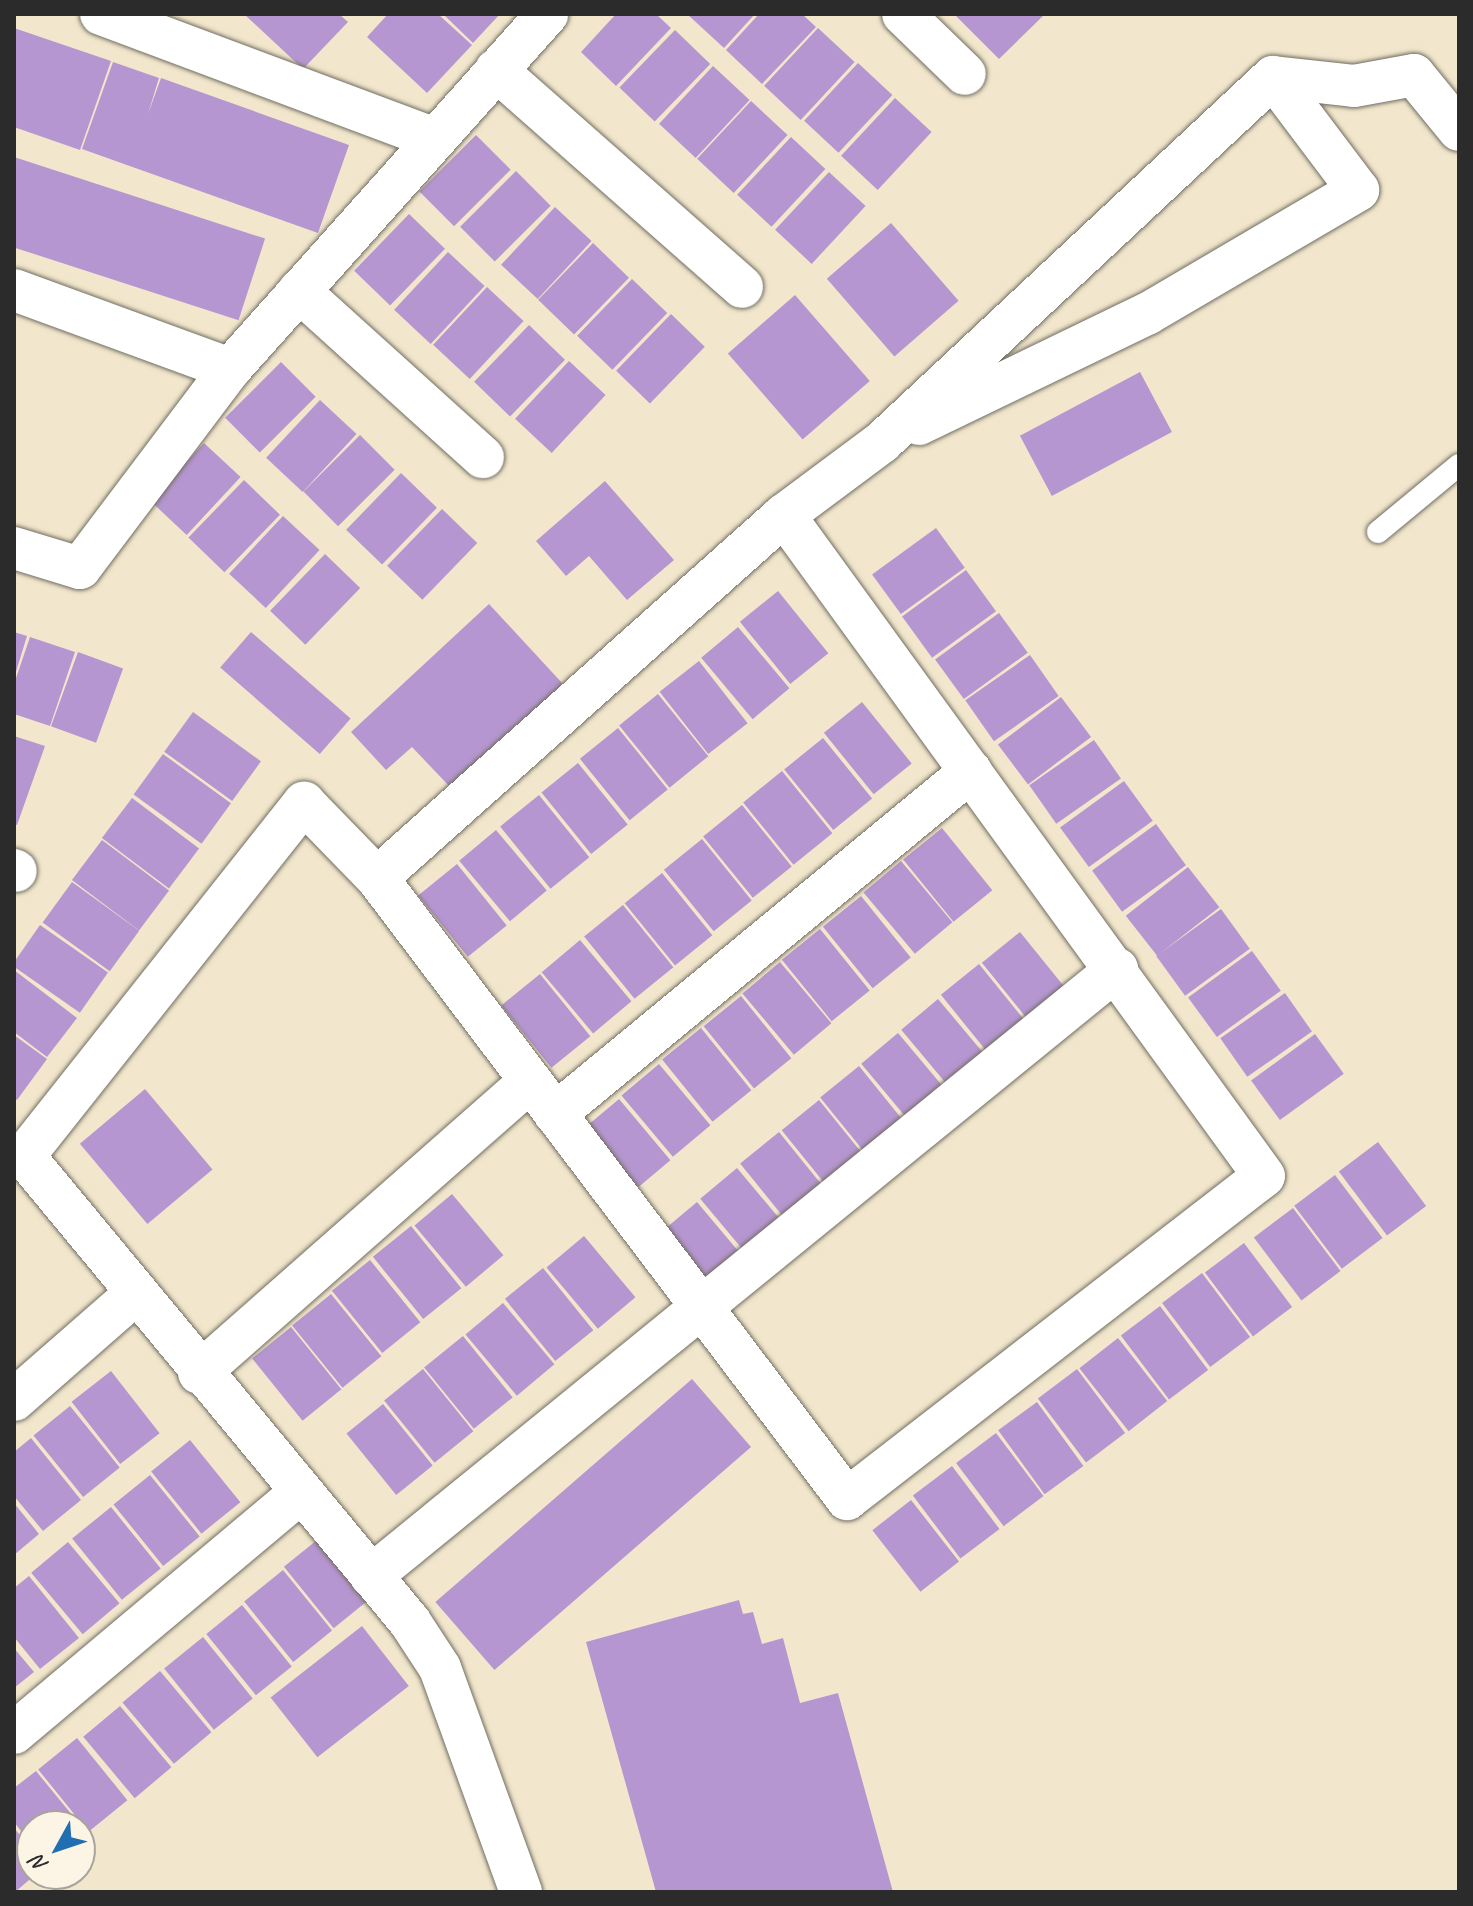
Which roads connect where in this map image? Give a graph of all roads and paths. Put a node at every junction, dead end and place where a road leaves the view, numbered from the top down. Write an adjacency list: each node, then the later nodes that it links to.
1 (547, 14): 4 (street)
2 (903, 14): 5 (street)
3 (145, 21): 8 (street)
4 (496, 70): 8 (street); 9 (street)
5 (965, 74)
6 (1273, 77): 7 (street); 13 (street); 13 (street)
7 (1459, 130)
8 (433, 138): 11 (street)
9 (742, 287)
10 (14, 290): 12 (street)
11 (299, 291): 12 (street); 14 (street)
12 (230, 369): 18 (street)
13 (882, 442): 16 (street)
14 (483, 457)
15 (1459, 465): 17 (lane)
16 (784, 515): 19 (street); 20 (street)
17 (1378, 532)
18 (14, 548)
19 (971, 771): 21 (street); 23 (street)
20 (377, 878): 22 (street); 24 (street)
21 (1117, 969): 25 (street); 25 (street)
22 (528, 1083): 23 (street); 26 (street)
23 (555, 1114): 25 (street)
24 (134, 1295): 26 (street); 27 (street)
25 (703, 1311): 29 (street)
26 (199, 1373): 28 (street)
27 (14, 1400)
28 (301, 1492): 29 (street); 30 (street)
29 (371, 1576): 31 (street)
30 (14, 1733)
31 (521, 1892)

